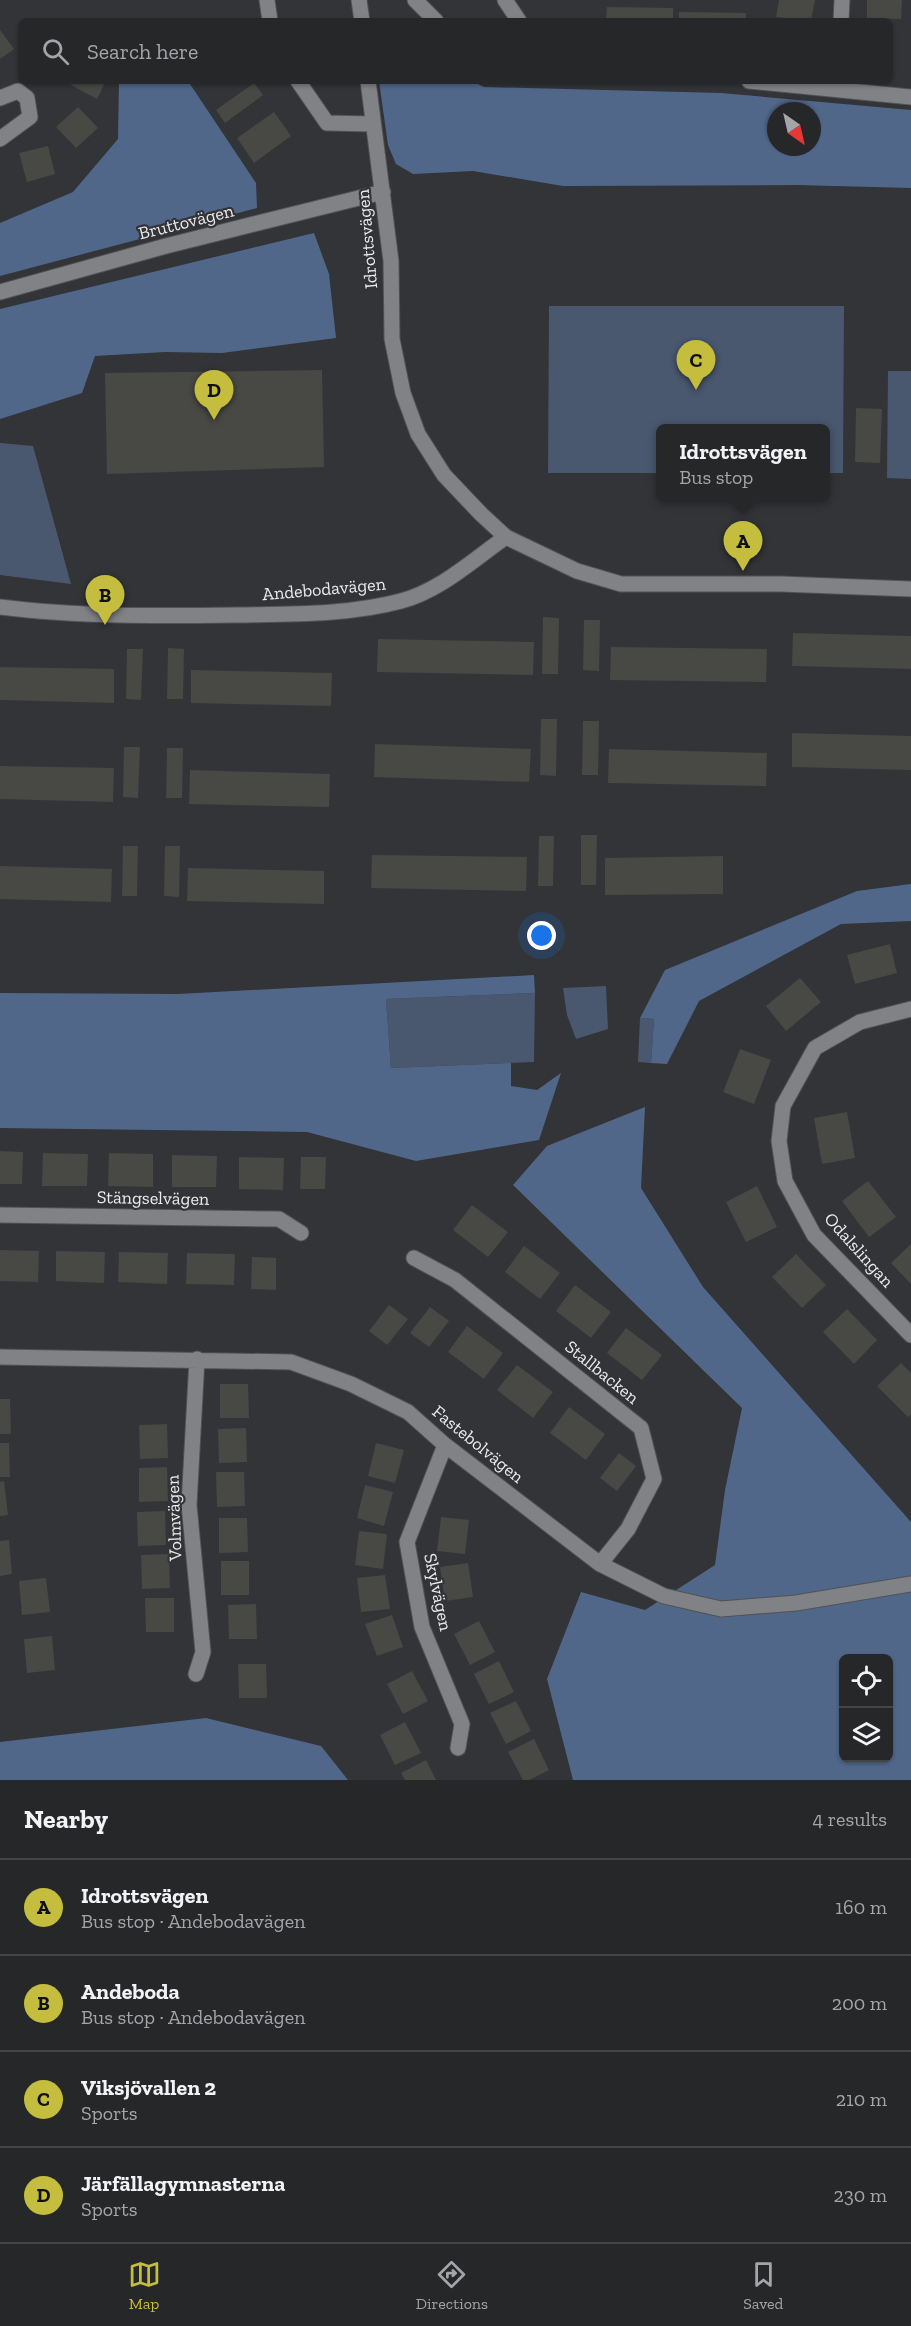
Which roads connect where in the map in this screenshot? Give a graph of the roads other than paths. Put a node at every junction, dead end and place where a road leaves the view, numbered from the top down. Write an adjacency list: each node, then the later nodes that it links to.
1 (267, 0): 6 (street)
2 (359, 0): 7 (street)
3 (415, 0): 8 (street)
4 (505, 0): 9 (street)
5 (842, 0): 10 (street)
6 (270, 18)
7 (362, 18)
8 (433, 18)
9 (517, 18)
10 (841, 18)
11 (300, 84): 17 (street)
12 (368, 84): 17 (street, Idrottsvägen)
13 (814, 84): 14 (street)
14 (835, 85): 15 (street)
15 (911, 97)
16 (0, 98): 18 (street)
17 (373, 124): 19 (street, Idrottsvägen)
18 (0, 138)
19 (383, 192): 20 (street, Bruttovägen); 21 (street, Idrottsvägen)
20 (0, 292)
21 (506, 537): 22 (street); 23 (street, Andebodavägen)
22 (911, 589)
23 (0, 607)
24 (911, 1009): 28 (street, Odalslingan)
25 (0, 1215): 26 (street, Stängselvägen)
26 (301, 1233)
27 (414, 1258): 32 (street, Stallbacken)
28 (911, 1335)
29 (0, 1357): 30 (street, Fastebolvägen)
30 (197, 1359): 31 (street, Fastebolvägen); 34 (street, Volmvägen)
31 (445, 1445): 32 (street, Fastebolvägen); 35 (street, Skylvägen)
32 (600, 1564): 33 (street, Fastebolvägen)
33 (911, 1584)
34 (196, 1674)
35 (458, 1748)

